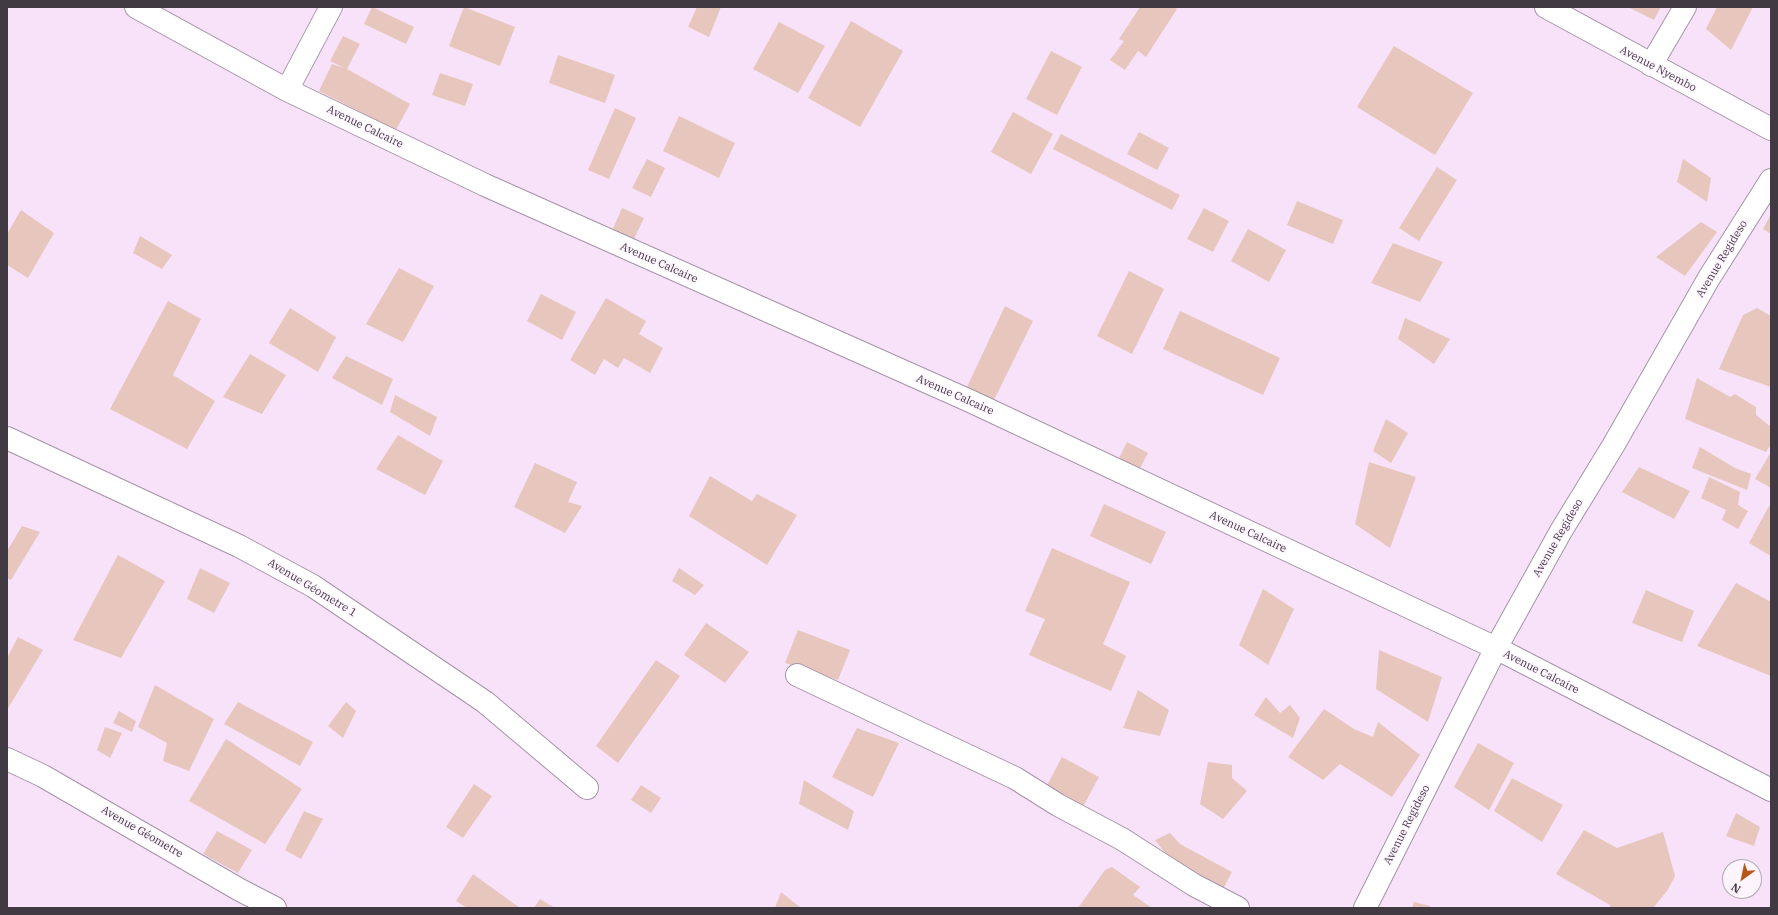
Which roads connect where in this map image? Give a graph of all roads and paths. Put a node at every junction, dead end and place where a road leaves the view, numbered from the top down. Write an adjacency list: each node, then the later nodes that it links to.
1 (136, 7): 6 (street, Avenue Calcaire)
2 (331, 7): 6 (street)
3 (1546, 7): 5 (street, Avenue Nyembo)
4 (1685, 7): 5 (street)
5 (1651, 65): 7 (street, Avenue Nyembo)
6 (287, 90): 10 (street, Avenue Calcaire)
7 (1771, 129)
8 (1771, 180): 10 (street, Avenue Regideso)
9 (7, 438): 13 (street, Avenue Géometre 1)
10 (1496, 648): 14 (street, Avenue Calcaire); 17 (street, Avenue Regideso)
11 (797, 675): 16 (street)
12 (7, 759): 15 (street, Avenue Géometre)
13 (587, 788)
14 (1771, 790)
15 (275, 908)
16 (1238, 908)
17 (1366, 908)

